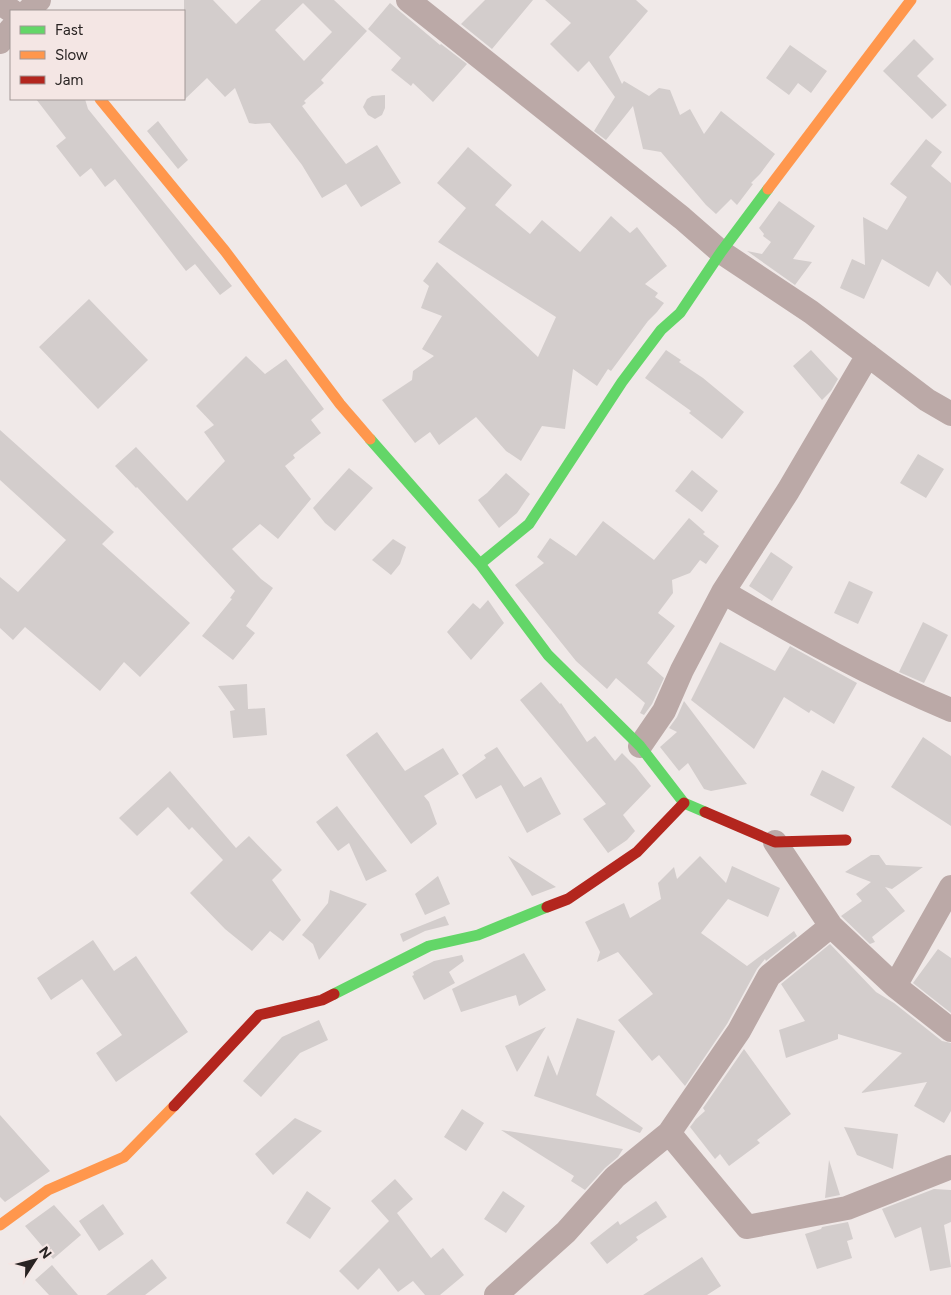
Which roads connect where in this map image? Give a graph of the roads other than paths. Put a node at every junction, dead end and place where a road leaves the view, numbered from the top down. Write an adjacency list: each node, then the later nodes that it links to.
1 (39, 0): 6 (street)
2 (408, 0): 10 (street)
3 (911, 0): 10 (street)
4 (0, 3): 5 (street)
5 (10, 10)
6 (29, 10)
7 (10, 30): 8 (street)
8 (0, 42)
9 (101, 100): 13 (street)
10 (721, 252): 11 (street); 13 (street)
11 (868, 355): 12 (street); 14 (street)
12 (951, 414)
13 (480, 564): 16 (street)
14 (723, 592): 15 (street); 16 (street)
15 (951, 710)
16 (640, 746): 17 (street)
17 (684, 802): 19 (street); 26 (street)
18 (846, 840): 19 (street)
19 (775, 842): 21 (street)
20 (951, 887): 22 (street)
21 (832, 926): 22 (street); 24 (street)
22 (895, 986): 23 (street)
23 (951, 1030)
24 (669, 1133): 25 (street); 27 (street)
25 (951, 1167)
26 (0, 1226)
27 (496, 1295)

